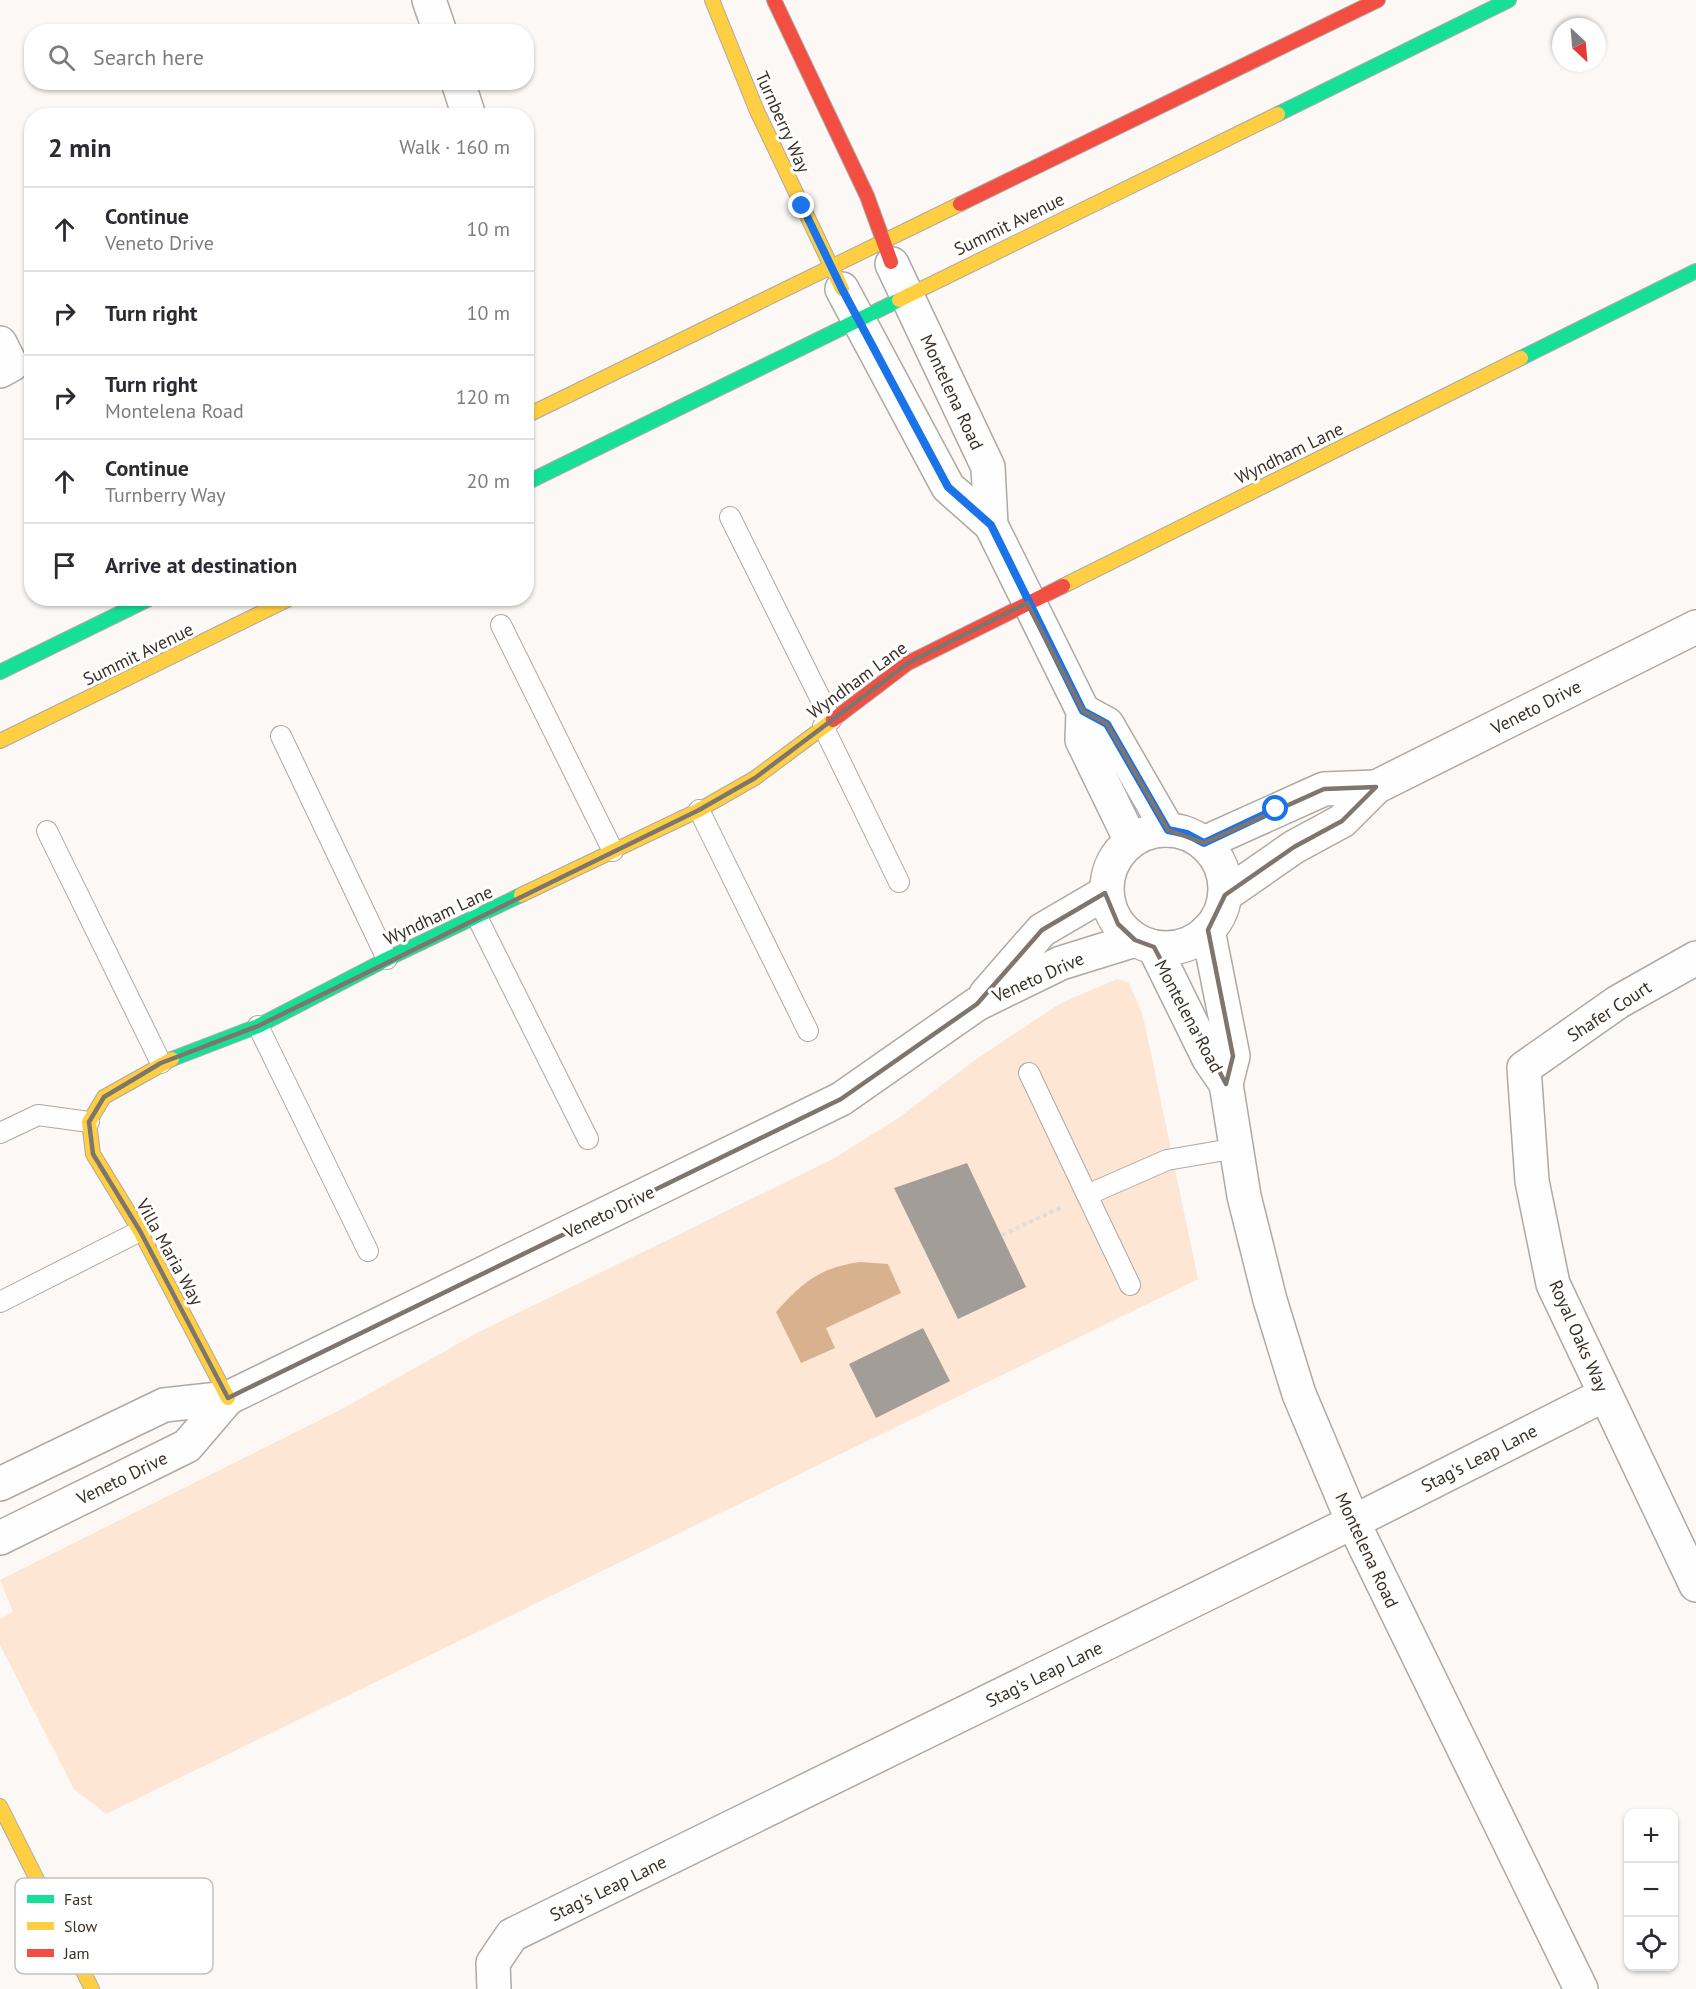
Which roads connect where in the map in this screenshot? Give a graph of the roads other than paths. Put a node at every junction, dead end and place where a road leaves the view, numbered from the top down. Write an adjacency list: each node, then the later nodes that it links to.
1 (429, 0): 6 (street)
2 (712, 0): 11 (main road, Turnberry Way)
3 (774, 0): 9 (main road)
4 (1378, 0): 9 (main road)
5 (1509, 0): 12 (main road, Summit Avenue)
6 (437, 24)
7 (461, 90): 8 (street)
8 (466, 108)
9 (887, 253): 11 (main road); 12 (street, Montelena Road)
10 (1696, 271): 18 (main road, Wyndham Lane)
11 (836, 278): 13 (street, Montelena Road); 14 (main road)
12 (906, 294): 13 (main road, Summit Avenue); 17 (street, Montelena Road)
13 (857, 318): 15 (main road, Summit Avenue); 17 (street, Montelena Road)
14 (534, 412)
15 (534, 479)
16 (730, 517): 25 (lane)
17 (991, 525): 18 (street, Montelena Road)
18 (1027, 603): 24 (street, Montelena Road); 25 (main road, Wyndham Lane)
19 (135, 606): 23 (main road)
20 (275, 606): 27 (main road, Summit Avenue)
21 (501, 625): 34 (lane)
22 (1696, 627): 28 (street, Veneto Drive)
23 (0, 672)
24 (1083, 711): 30 (street); 32 (street, Montelena Road)
25 (827, 723): 29 (main road, Wyndham Lane); 35 (lane)
26 (280, 736): 42 (lane)
27 (0, 741)
28 (1376, 787): 33 (street, Veneto Drive); 37 (street, Veneto Drive)
29 (699, 810): 34 (main road, Wyndham Lane); 45 (lane)
30 (1168, 830): 32 (street); 33 (street)
31 (47, 831): 46 (lane)
32 (1131, 841): 36 (street)
33 (1204, 843): 37 (street)
34 (613, 851): 38 (main road, Wyndham Lane)
35 (899, 882)
36 (1107, 892): 40 (street); 43 (street, Veneto Drive)
37 (1225, 895): 39 (street)
38 (477, 917): 42 (main road, Wyndham Lane); 52 (lane)
39 (1208, 930): 40 (street); 49 (street, Montelena Road)
40 (1144, 943): 43 (street, Veneto Drive); 49 (street, Montelena Road)
41 (1696, 958): 47 (street, Shafer Court)
42 (387, 959): 44 (main road, Wyndham Lane)
43 (977, 1004): 60 (street, Veneto Drive)
44 (258, 1026): 46 (main road, Wyndham Lane); 56 (lane)
45 (808, 1031)
46 (161, 1063): 50 (main road, Wyndham Lane)
47 (1524, 1068): 59 (street, Royal Oaks Way)
48 (1029, 1073): 54 (lane)
49 (1226, 1084): 53 (street, Montelena Road)
50 (89, 1122): 51 (lane); 55 (main road, Villa Maria Way)
51 (0, 1133)
52 (588, 1139)
53 (1237, 1148): 54 (lane); 62 (street, Montelena Road)
54 (1087, 1195): 57 (lane)
55 (140, 1231): 58 (lane); 60 (main road, Villa Maria Way)
56 (368, 1251)
57 (1130, 1285)
58 (0, 1302)
59 (1605, 1395): 62 (street, Stag's Leap Lane); 64 (street, Royal Oaks Way)
60 (228, 1398): 61 (street, Veneto Drive); 63 (street, Veneto Drive)
61 (0, 1484)
62 (1353, 1522): 68 (street, Stag's Leap Lane); 70 (street, Montelena Road)
63 (0, 1538)
64 (1696, 1585)
65 (0, 1806): 66 (main road)
66 (36, 1878)
67 (84, 1974): 69 (main road)
68 (494, 1976)
69 (92, 1989)
70 (1581, 1989)

